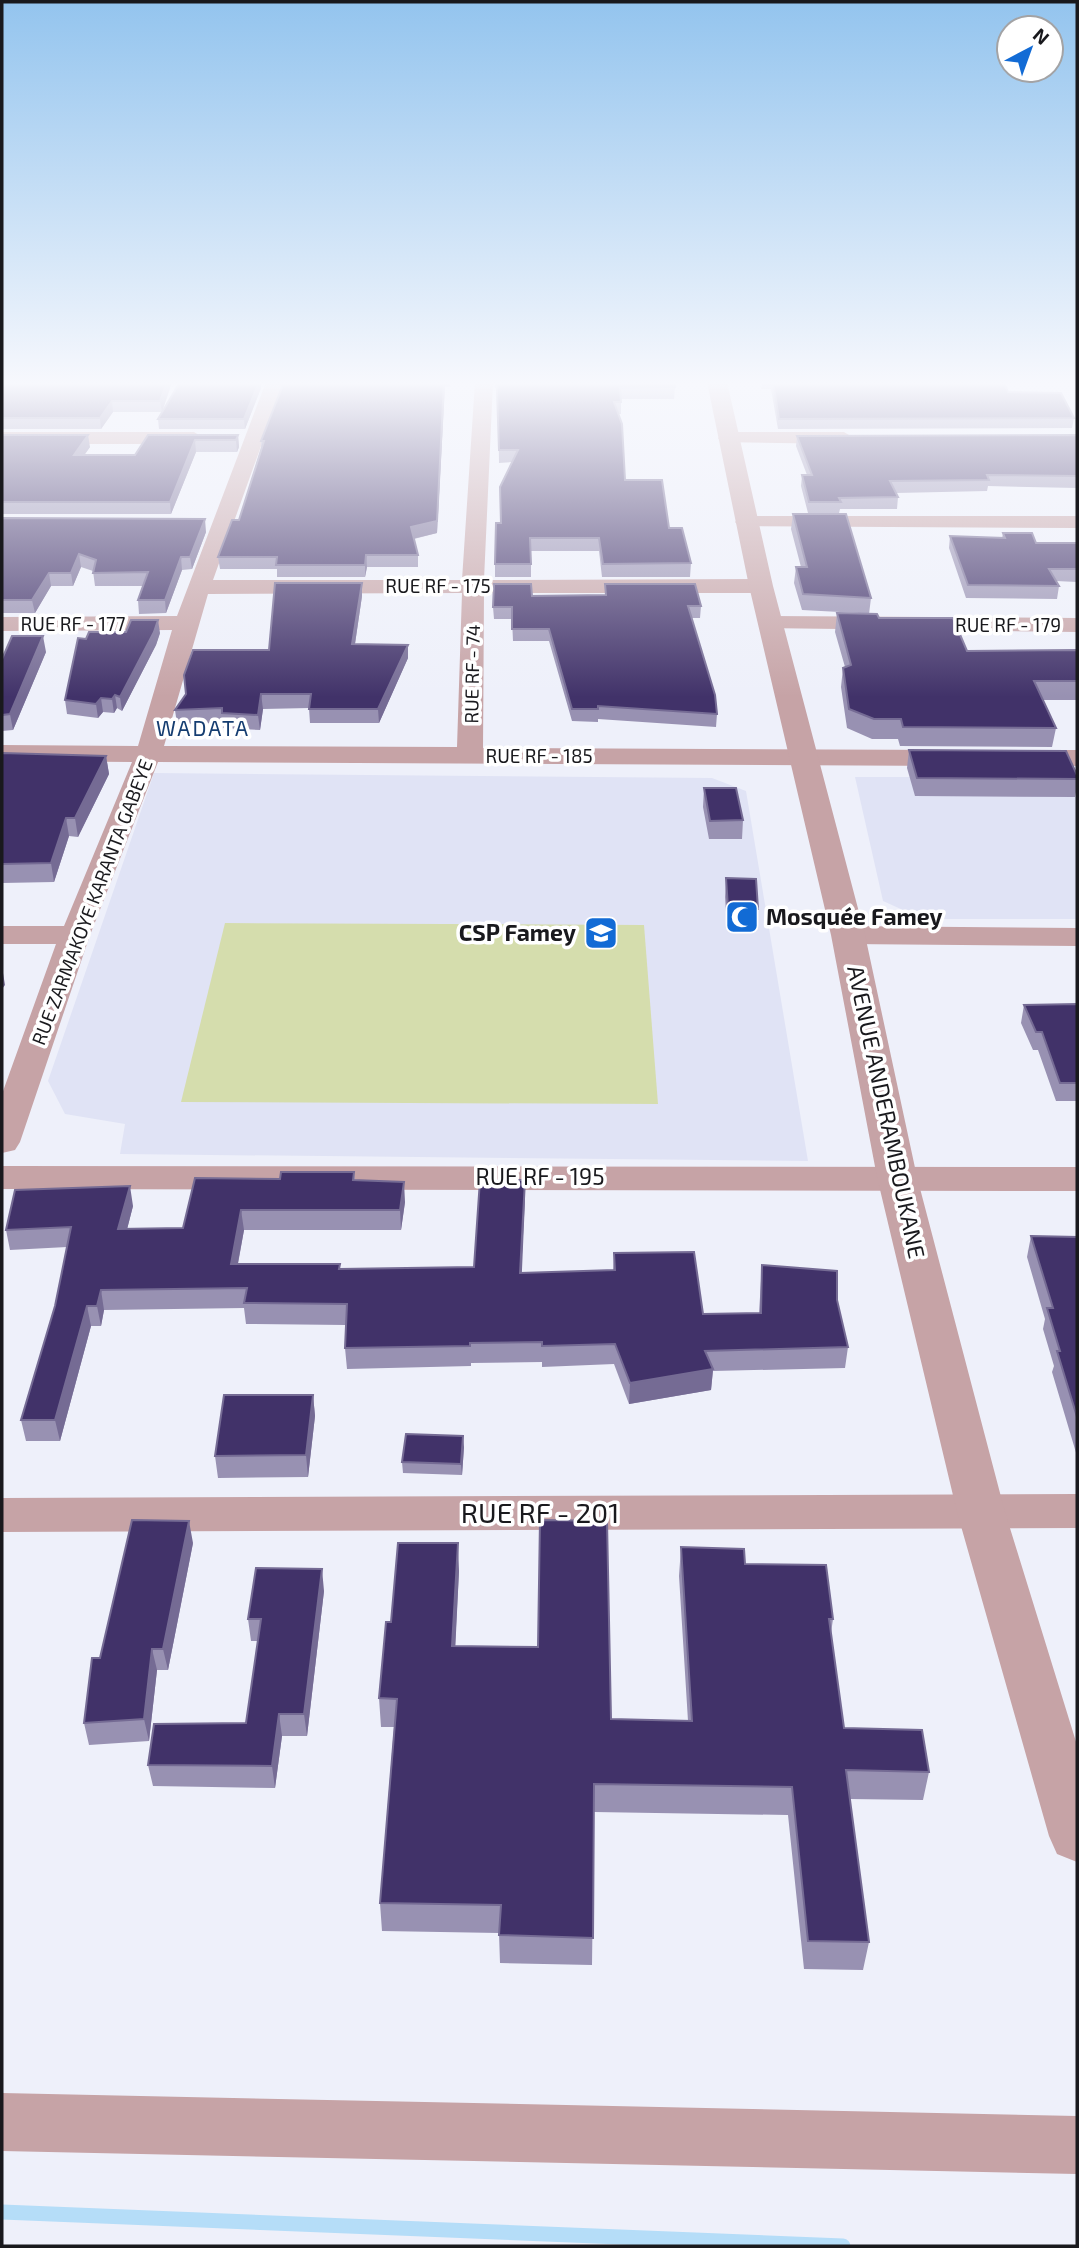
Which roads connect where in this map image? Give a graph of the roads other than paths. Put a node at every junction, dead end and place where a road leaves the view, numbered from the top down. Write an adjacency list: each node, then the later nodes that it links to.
1 (236, 487): 7 (street, RUE ZARMAKOYE KARANTA GABEYE)
2 (478, 487): 8 (street, RUE RF - 74)
3 (738, 487): 4 (street, AVENUE ANDERAMBOUKANE)
4 (746, 522): 5 (street); 9 (street, AVENUE ANDERAMBOUKANE)
5 (1077, 522)
6 (195, 523): 7 (street)
7 (222, 523): 10 (street, RUE ZARMAKOYE KARANTA GABEYE)
8 (473, 585): 9 (street, RUE RF - 175); 10 (street, RUE RF - 175); 17 (street, RUE RF - 74)
9 (761, 586): 12 (street, AVENUE ANDERAMBOUKANE)
10 (200, 587): 11 (street, RUE ZARMAKOYE KARANTA GABEYE)
11 (186, 623): 13 (street, RUE RF - 177); 15 (street, RUE ZARMAKOYE KARANTA GABEYE)
12 (770, 623): 14 (street, RUE RF - 179); 18 (street, AVENUE ANDERAMBOUKANE)
13 (2, 624)
14 (1077, 625)
15 (149, 752): 16 (street, RUE RF - 185); 17 (street, RUE RF - 185); 21 (street, RUE ZARMAKOYE KARANTA GABEYE)
16 (2, 753)
17 (470, 756): 18 (street, RUE RF - 185)
18 (803, 758): 19 (street, RUE RF - 185); 22 (street, AVENUE ANDERAMBOUKANE)
19 (1077, 758)
20 (2, 935): 21 (street)
21 (75, 935): 24 (street, RUE ZARMAKOYE KARANTA GABEYE)
22 (848, 935): 23 (street); 26 (street, AVENUE ANDERAMBOUKANE)
23 (1077, 937)
24 (2, 1142)
25 (2, 1177): 26 (street, RUE RF - 195)
26 (897, 1177): 27 (street, RUE RF - 195); 29 (street, AVENUE ANDERAMBOUKANE)
27 (1077, 1179)
28 (1077, 1511): 29 (street, RUE RF - 201)
29 (981, 1512): 30 (street, RUE RF - 201); 31 (street, AVENUE ANDERAMBOUKANE)
30 (2, 1515)
31 (1077, 1836)
32 (2, 2122): 33 (street)
33 (1077, 2145)

